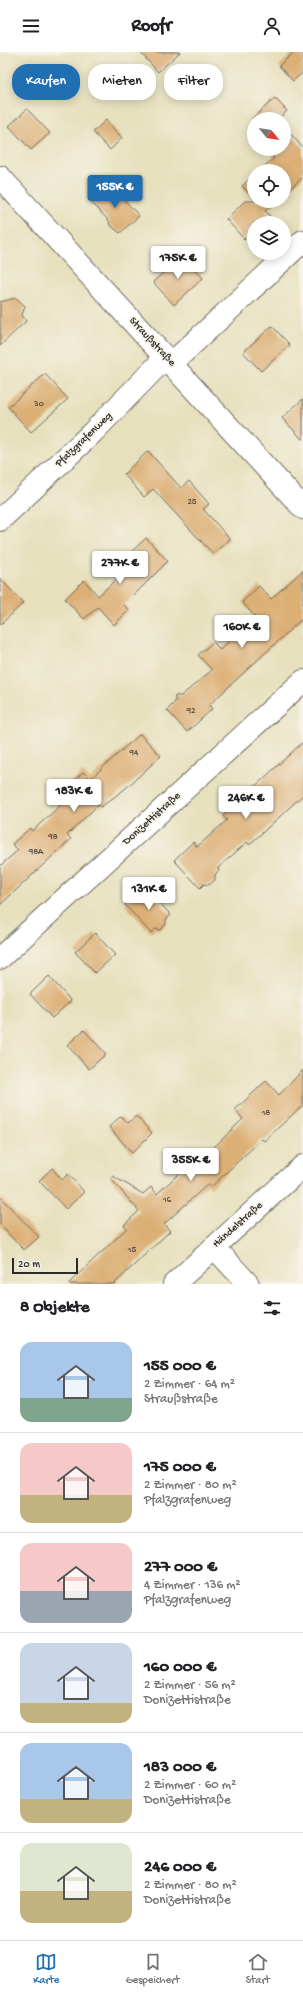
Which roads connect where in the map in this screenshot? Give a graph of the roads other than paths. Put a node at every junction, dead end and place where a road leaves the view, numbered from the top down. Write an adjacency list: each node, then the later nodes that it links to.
1 (0, 177): 3 (street, Straußstraße)
2 (303, 241): 3 (street, Pfalzgrafenweg)
3 (169, 360): 4 (street, Straußstraße); 5 (street, Pfalzgrafenweg)
4 (303, 508)
5 (0, 520)
6 (303, 681): 7 (street, Donizettistraße)
7 (0, 958)
8 (303, 1166): 9 (street, Händelstraße)
9 (214, 1247): 10 (street, Händelstraße); 11 (street)
10 (174, 1284)
11 (248, 1284)

